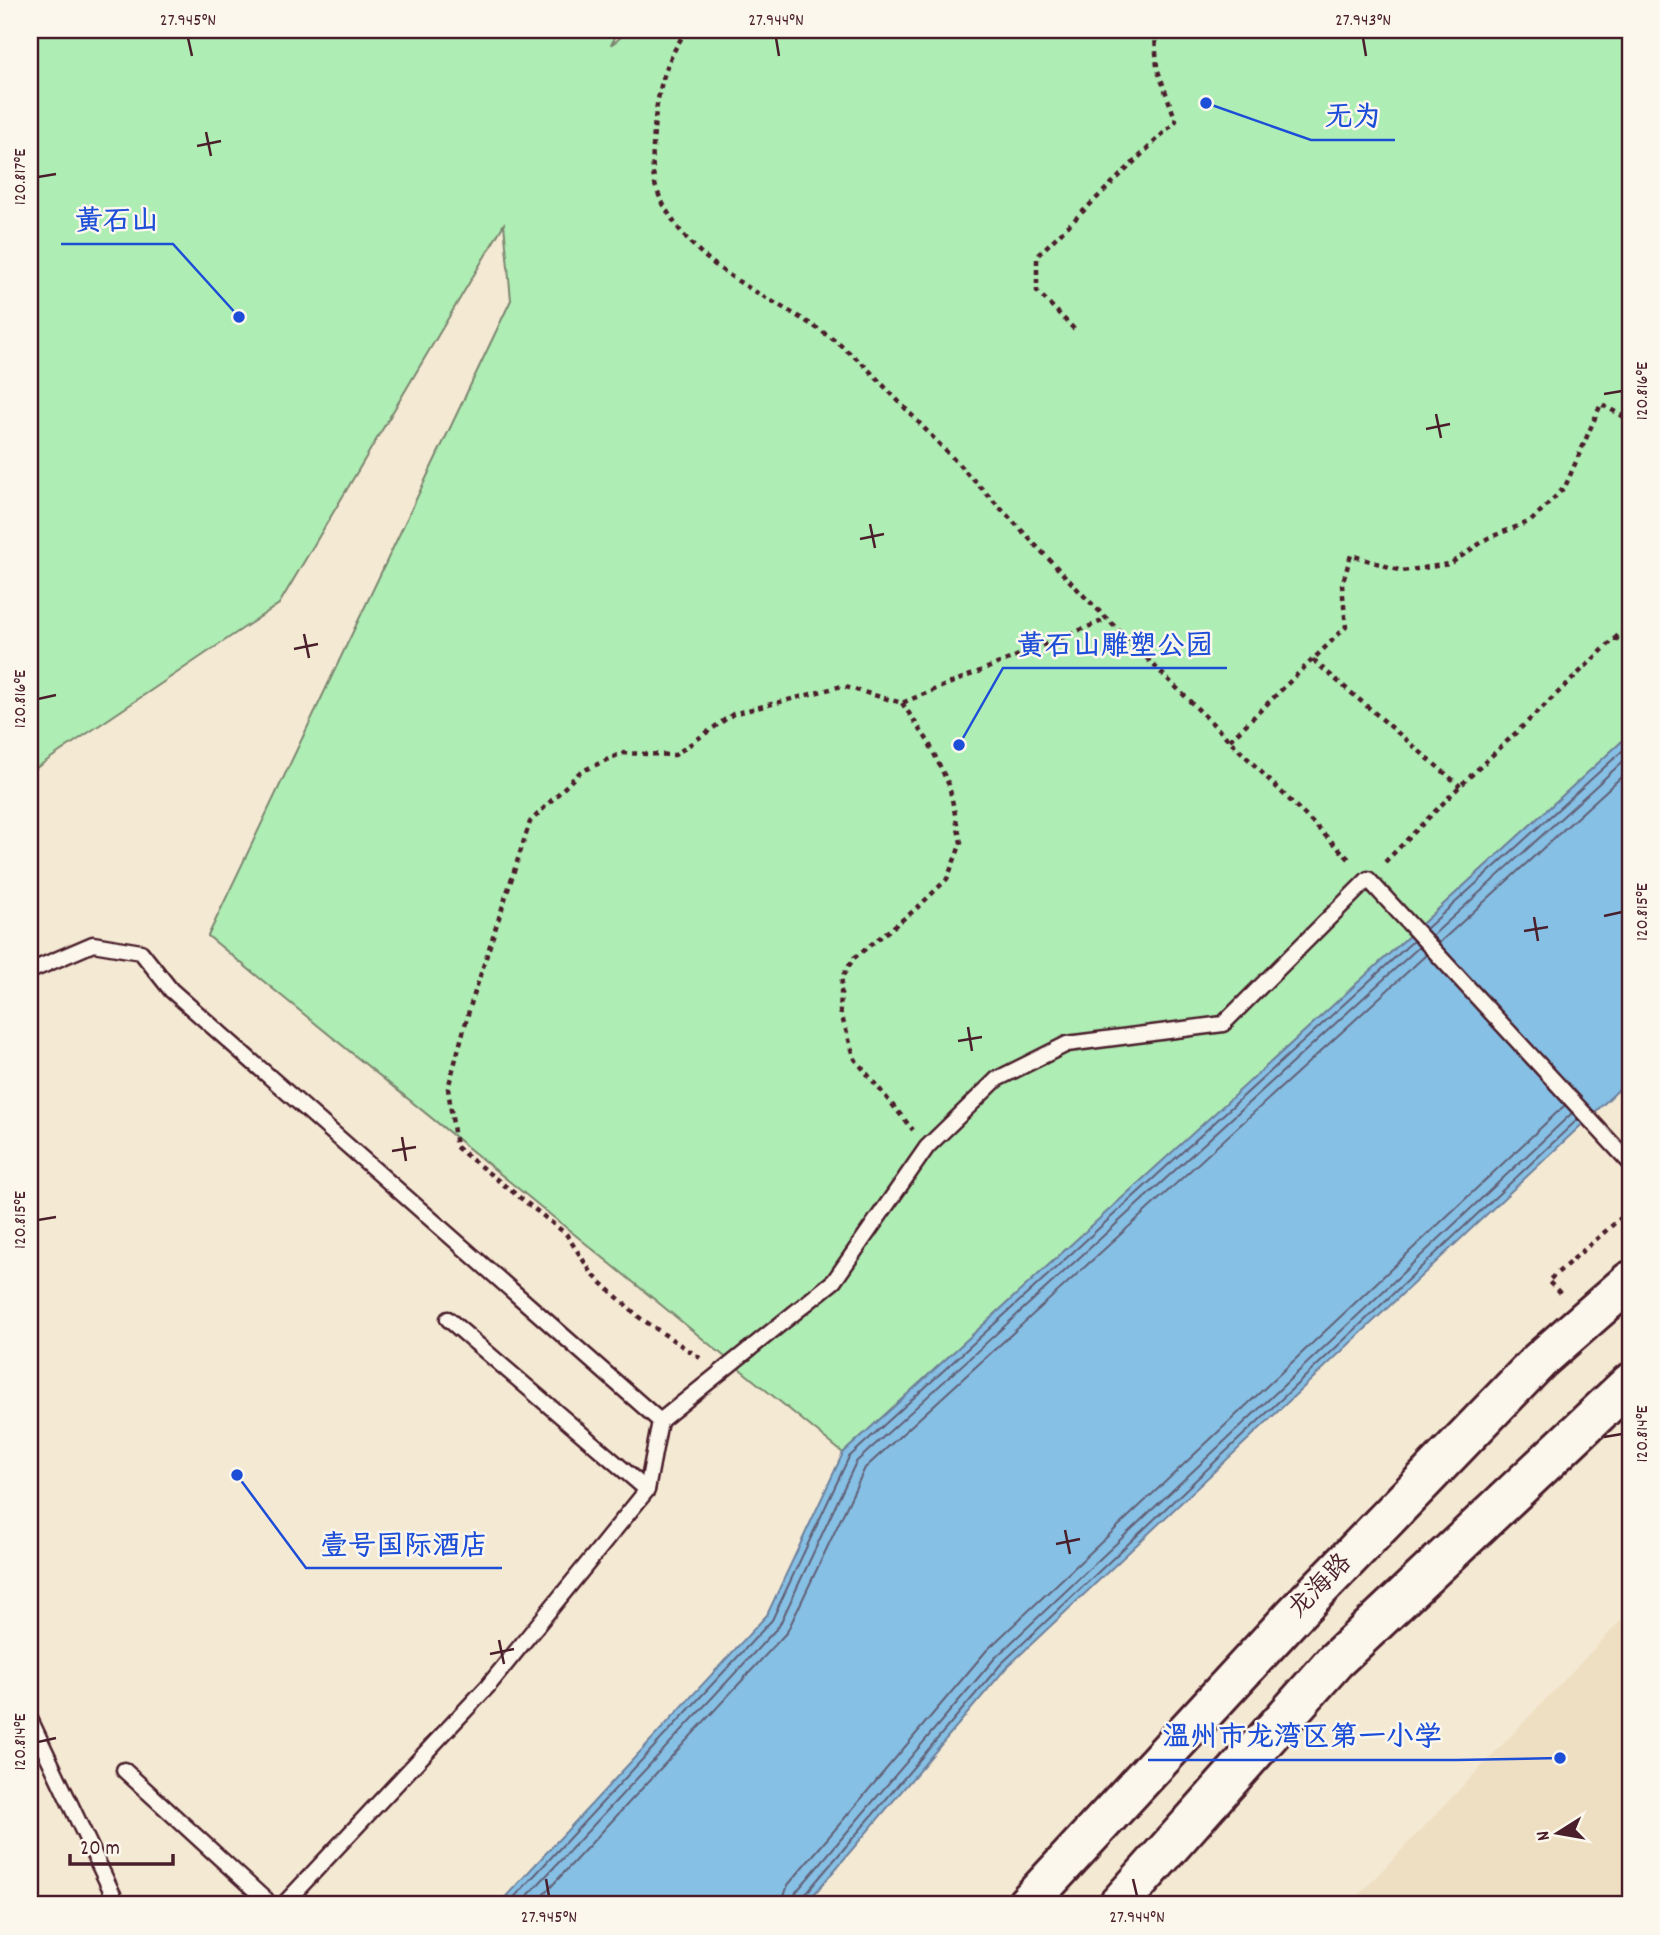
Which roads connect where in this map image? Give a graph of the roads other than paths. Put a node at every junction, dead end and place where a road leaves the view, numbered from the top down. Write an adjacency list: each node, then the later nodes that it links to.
1 (30, 971): 6 (lane)
2 (1630, 1163): 6 (lane)
3 (1630, 1281): 13 (main road, 龙海路)
4 (448, 1319): 7 (lane)
5 (1630, 1383): 14 (main road)
6 (660, 1421): 7 (lane)
7 (647, 1490): 12 (lane)
8 (30, 1720): 10 (lane)
9 (124, 1770): 11 (lane)
10 (118, 1905)
11 (271, 1905)
12 (283, 1905)
13 (1026, 1905)
14 (1118, 1905)

